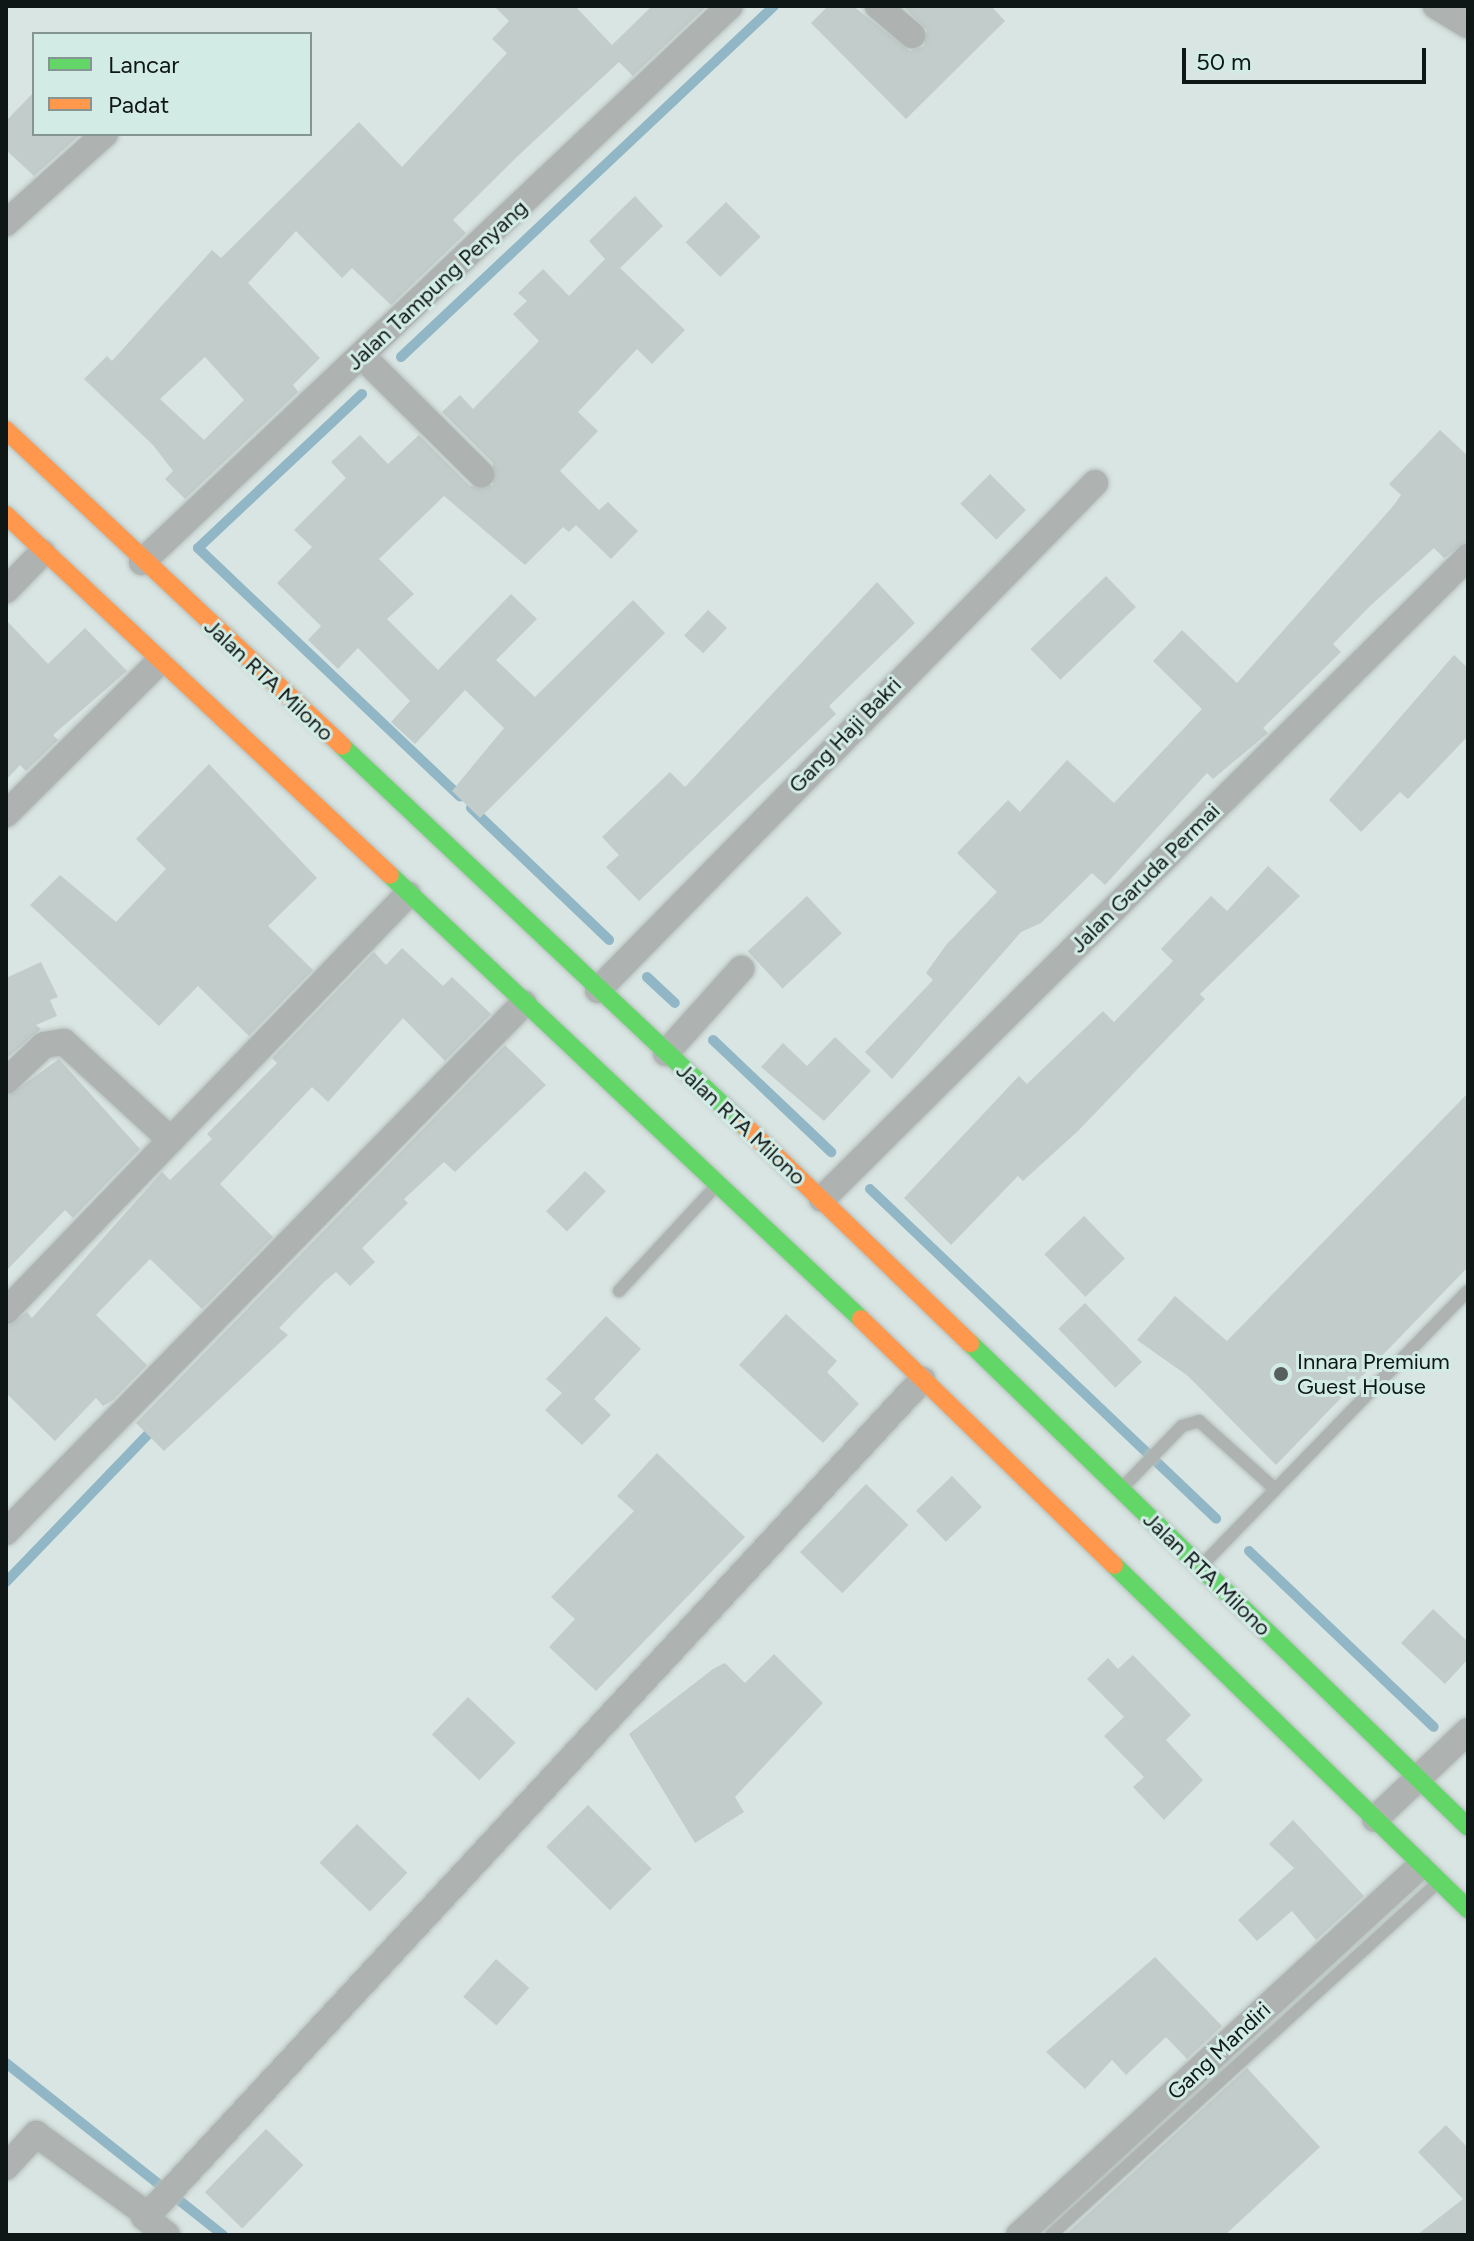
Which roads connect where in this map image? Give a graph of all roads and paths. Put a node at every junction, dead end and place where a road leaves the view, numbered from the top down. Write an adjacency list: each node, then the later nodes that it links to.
1 (730, 6): 8 (street, Jalan Tampung Penyang)
2 (878, 6): 5 (street)
3 (1436, 6): 4 (street)
4 (1468, 25)
5 (912, 35)
6 (103, 136): 7 (street)
7 (6, 223)
8 (362, 356): 10 (street); 15 (street, Jalan Tampung Penyang)
9 (6, 430): 15 (highway, Jalan RTA Milono)
10 (481, 474)
11 (1095, 483): 21 (street, Gang Haji Bakri)
12 (6, 515): 13 (highway)
13 (42, 553): 16 (street); 17 (highway)
14 (1468, 557): 27 (street, Jalan Garuda Permai)
15 (142, 562): 21 (highway, Jalan RTA Milono)
16 (6, 590)
17 (158, 663): 18 (street); 19 (highway)
18 (6, 814)
19 (408, 894): 22 (highway); 25 (street)
20 (741, 969): 23 (street)
21 (598, 990): 23 (highway, Jalan RTA Milono)
22 (524, 1003): 26 (highway); 34 (street)
23 (666, 1053): 27 (highway, Jalan RTA Milono)
24 (6, 1081): 25 (street)
25 (171, 1140): 30 (street)
26 (719, 1183): 28 (lane); 31 (highway)
27 (822, 1199): 33 (highway, Jalan RTA Milono)
28 (619, 1291)
29 (1468, 1291): 32 (lane)
30 (6, 1311)
31 (922, 1380): 38 (highway); 43 (street)
32 (1275, 1489): 33 (lane); 35 (lane)
33 (1120, 1490): 35 (highway, Jalan RTA Milono)
34 (6, 1532)
35 (1200, 1567): 37 (highway, Jalan RTA Milono)
36 (1468, 1731): 37 (street)
37 (1418, 1779): 38 (street); 39 (highway, Jalan RTA Milono)
38 (1375, 1819): 40 (highway)
39 (1468, 1827)
40 (1430, 1874): 41 (highway); 45 (street, Gang Mandiri); 46 (lane)
41 (1468, 1909)
42 (6, 2167): 43 (street)
43 (160, 2199): 44 (street)
44 (167, 2235)
45 (1019, 2235)
46 (1051, 2235)

